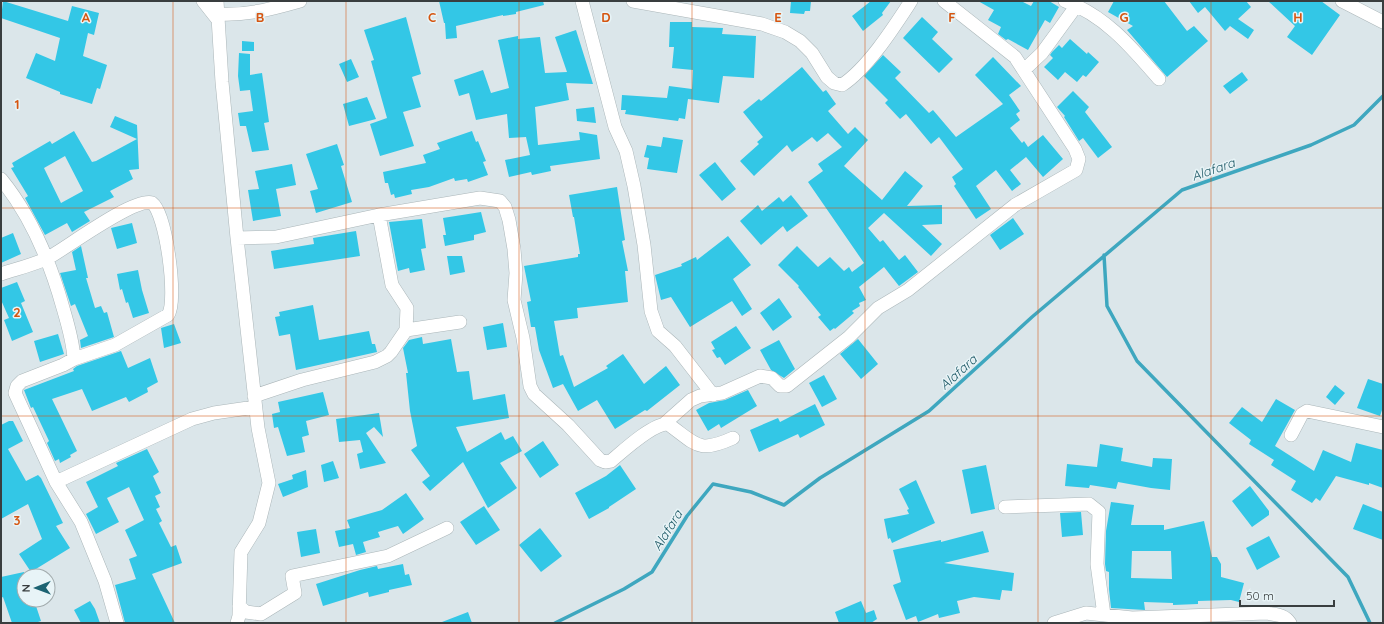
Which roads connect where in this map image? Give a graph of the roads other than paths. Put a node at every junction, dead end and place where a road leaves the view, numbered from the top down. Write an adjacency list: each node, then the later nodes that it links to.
1 (203, 1): 10 (street)
2 (217, 1): 10 (street)
3 (300, 1): 10 (street)
4 (582, 1): 22 (street)
5 (633, 1): 6 (street)
6 (911, 1)
7 (944, 1): 12 (street)
8 (1342, 1): 11 (street)
9 (1071, 3): 12 (street); 13 (street)
10 (218, 17): 16 (street)
11 (1383, 22)
12 (1024, 70): 22 (street)
13 (1159, 79)
14 (1, 179): 17 (street)
15 (379, 215): 16 (street); 20 (street); 24 (street)
16 (237, 238): 23 (street)
17 (48, 258): 18 (street); 21 (street); 21 (street)
18 (1, 274)
19 (460, 322): 20 (street)
20 (406, 330): 23 (street)
21 (74, 359): 28 (street)
22 (713, 394): 24 (street)
23 (255, 402): 28 (street); 31 (street)
24 (664, 424): 27 (street)
25 (1383, 427): 26 (street)
26 (1291, 435)
27 (733, 438)
28 (56, 482): 33 (street)
29 (1005, 507): 32 (street)
30 (446, 528): 31 (street)
31 (239, 606): 34 (street)
32 (1104, 615): 35 (street); 36 (street)
33 (117, 623)
34 (237, 623)
35 (1054, 623)
36 (1290, 623)

